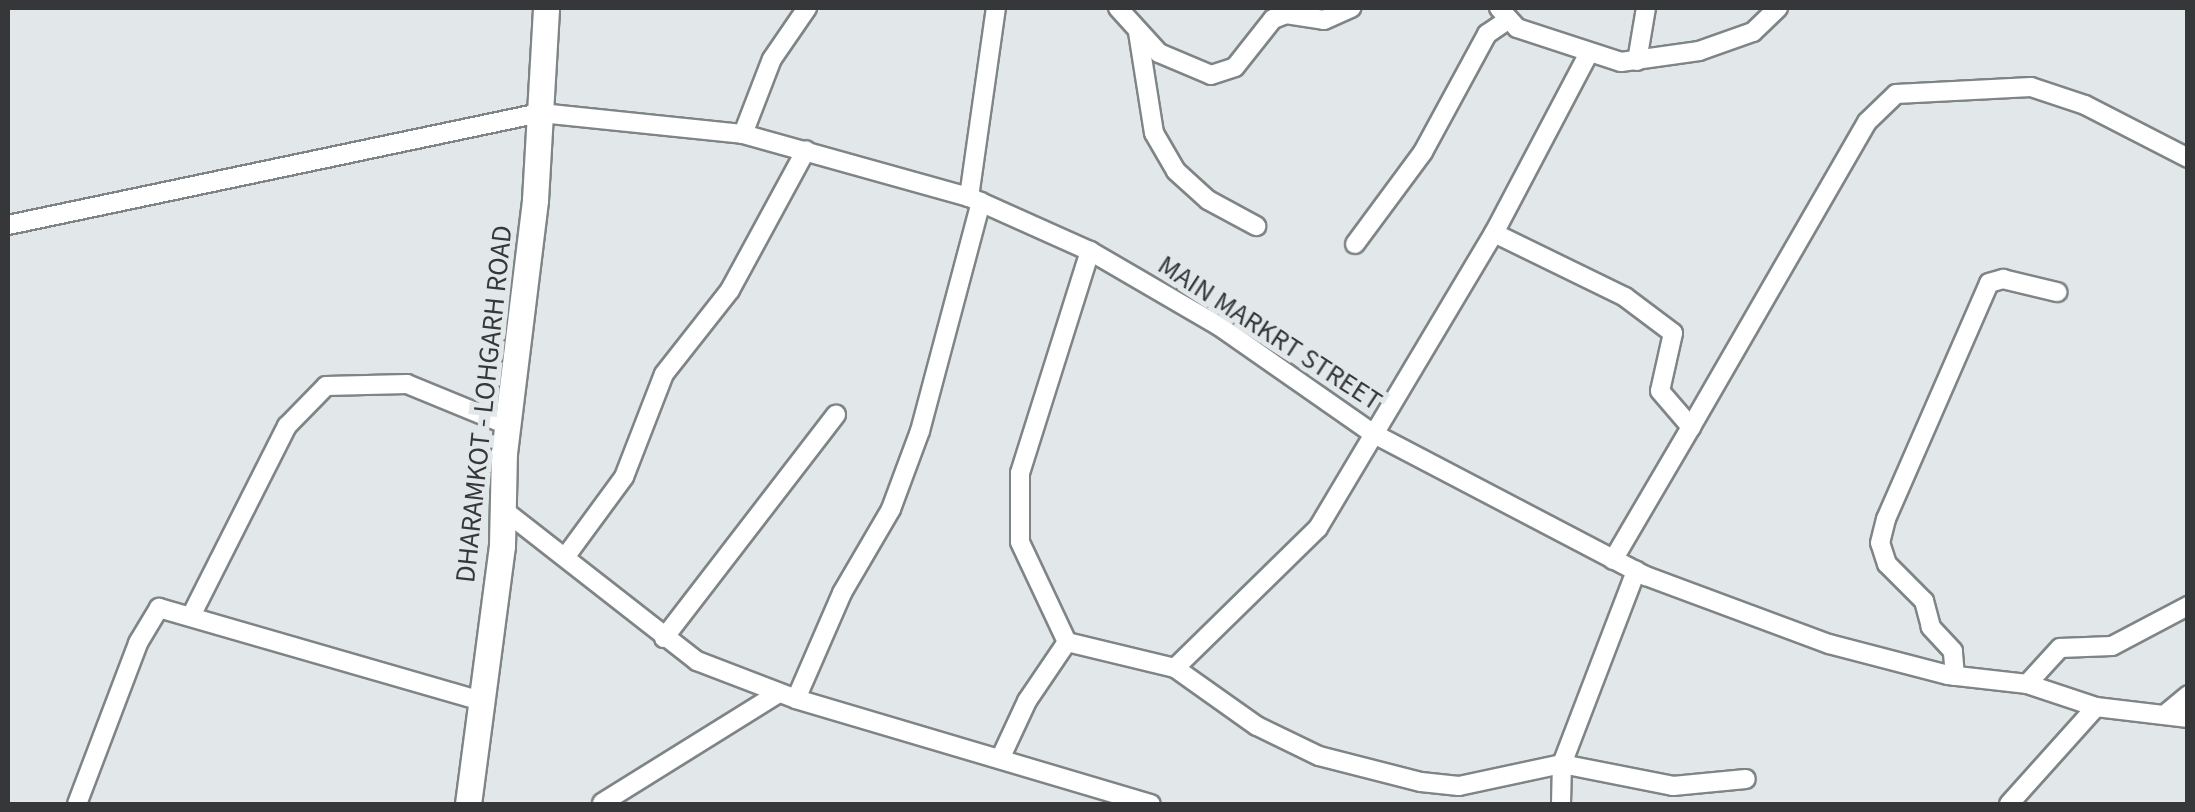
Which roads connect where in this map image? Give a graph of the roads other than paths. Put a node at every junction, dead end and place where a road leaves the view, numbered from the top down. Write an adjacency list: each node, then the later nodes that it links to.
1 (546, 8): 12 (street, DHARAMKOT - LOHGARH ROAD)
2 (807, 8): 13 (street)
3 (996, 8): 16 (street)
4 (1118, 8): 9 (street)
5 (1351, 8): 9 (street)
6 (1646, 8): 11 (street)
7 (1778, 8): 11 (street)
8 (1503, 14): 10 (street); 20 (street)
9 (1138, 32): 18 (street)
10 (1589, 53): 11 (street); 19 (street)
11 (1637, 62)
12 (540, 113): 13 (street, MAIN MARKRT STREET); 17 (street, MAIN MARKRT STREET); 24 (street, DHARAMKOT - LOHGARH ROAD)
13 (743, 134): 14 (street, MAIN MARKRT STREET)
14 (806, 150): 16 (street, MAIN MARKRT STREET); 28 (street)
15 (2188, 158): 25 (street)
16 (975, 200): 21 (street, MAIN MARKRT STREET); 39 (street)
17 (8, 225)
18 (1256, 226)
19 (1494, 233): 25 (street); 26 (street)
20 (1355, 244)
21 (1090, 251): 26 (street, MAIN MARKRT STREET); 34 (street)
22 (2057, 292): 36 (street)
23 (836, 415): 33 (street)
24 (507, 426): 27 (street, DHARAMKOT - LOHGARH ROAD); 32 (street)
25 (1691, 427): 29 (street)
26 (1374, 434): 29 (street, MAIN MARKRT STREET); 35 (street)
27 (505, 511): 28 (street); 40 (street, DHARAMKOT - LOHGARH ROAD)
28 (566, 556): 33 (street)
29 (1614, 560): 30 (street, MAIN MARKRT STREET)
30 (1636, 571): 36 (street, MAIN MARKRT STREET); 45 (street)
31 (2188, 606): 37 (street)
32 (192, 614): 40 (street); 48 (street)
33 (664, 638): 39 (street)
34 (1067, 642): 35 (street); 44 (street)
35 (1175, 668): 45 (street)
36 (1951, 676): 37 (street, MAIN MARKRT STREET)
37 (2027, 684): 41 (street, MAIN MARKRT STREET)
38 (2188, 695): 42 (street)
39 (788, 696): 44 (street); 47 (street)
40 (482, 701): 49 (street, DHARAMKOT - LOHGARH ROAD)
41 (2096, 707): 42 (street, MAIN MARKRT STREET); 52 (street)
42 (2168, 712): 43 (street, MAIN MARKRT STREET)
43 (2188, 718)
44 (1000, 759): 50 (street)
45 (1562, 764): 46 (street); 51 (street)
46 (1746, 779)
47 (602, 803)
48 (77, 804)
49 (468, 804)
50 (1151, 804)
51 (1561, 804)
52 (2009, 804)

